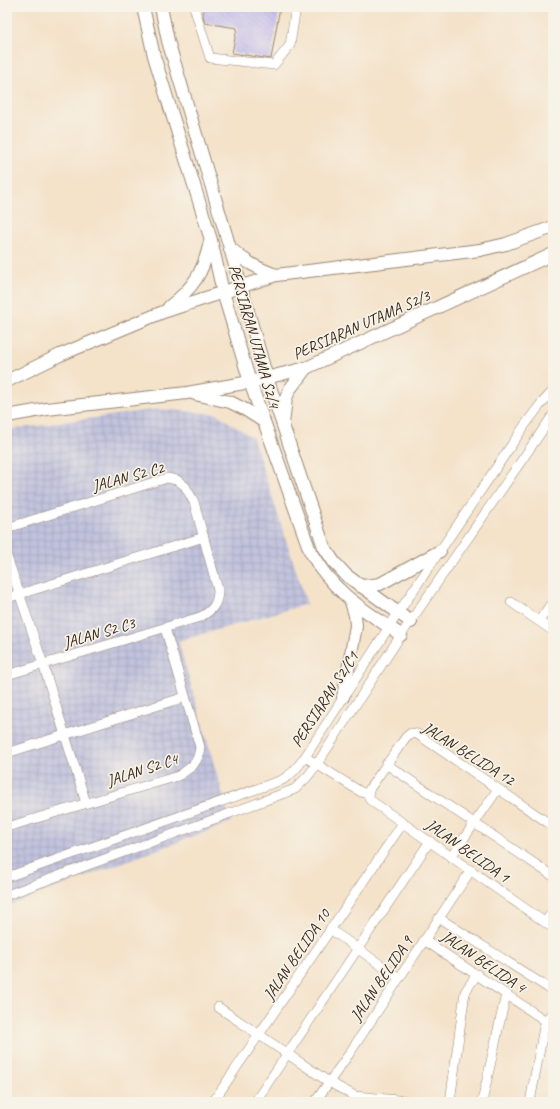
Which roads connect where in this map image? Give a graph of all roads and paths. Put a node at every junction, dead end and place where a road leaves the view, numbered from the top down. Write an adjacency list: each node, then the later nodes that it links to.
1 (143, 7): 6 (main road, PERSIARAN UTAMA S2/4)
2 (161, 7): 7 (main road, PERSIARAN UTAMA S2/4)
3 (296, 7): 4 (street)
4 (194, 9)
5 (553, 227): 9 (main road)
6 (211, 240): 11 (main road, PERSIARAN UTAMA S2/4); 12 (main road)
7 (230, 248): 9 (main road); 10 (main road, PERSIARAN UTAMA S2/4)
8 (553, 254): 13 (main road, PERSIARAN UTAMA S2/3)
9 (276, 275): 10 (main road)
10 (241, 286): 11 (main road); 14 (main road, PERSIARAN UTAMA S2/4)
11 (224, 292): 12 (main road); 16 (main road, PERSIARAN UTAMA S2/4)
12 (163, 312): 15 (main road)
13 (306, 368): 14 (main road, PERSIARAN UTAMA S2/3); 22 (main road)
14 (267, 378): 16 (main road, PERSIARAN UTAMA S2/3); 22 (main road, PERSIARAN UTAMA S2/4)
15 (7, 382)
16 (250, 382): 18 (main road, PERSIARAN UTAMA S2/3); 21 (main road, PERSIARAN UTAMA S2/4)
17 (553, 391): 25 (street, PERSIARAN S2/C1)
18 (187, 393): 20 (main road, PERSIARAN UTAMA S2/3); 21 (main road)
19 (553, 415): 36 (street, PERSIARAN S2/C1)
20 (7, 416)
21 (263, 421): 31 (main road, PERSIARAN UTAMA S2/4)
22 (283, 428): 27 (main road, PERSIARAN UTAMA S2/4)
23 (7, 528): 24 (street, JALAN S2 C2)
24 (204, 537): 28 (street); 34 (street, JALAN S2 C2)
25 (440, 551): 27 (main road); 33 (street, PERSIARAN S2/C1)
26 (7, 557): 28 (street)
27 (360, 586): 33 (main road, PERSIARAN UTAMA S2/4)
28 (19, 594): 29 (street); 41 (street)
29 (7, 598)
30 (553, 601): 35 (street)
31 (352, 602): 37 (main road, PERSIARAN UTAMA S2/4); 44 (main road)
32 (511, 602): 35 (street)
33 (398, 613): 36 (main road, PERSIARAN UTAMA S2/4); 37 (street, PERSIARAN S2/C1)
34 (200, 617): 38 (street, JALAN S2 C3)
35 (539, 621): 39 (street)
36 (411, 622): 40 (street, PERSIARAN S2/C1)
37 (389, 627): 40 (main road, PERSIARAN UTAMA S2/4); 44 (street, PERSIARAN S2/C1)
38 (165, 628): 41 (street, JALAN S2 C3); 43 (street, JALAN S2 C4)
39 (553, 631)
40 (401, 636): 48 (street, PERSIARAN S2/C1)
41 (43, 664): 42 (street, JALAN S2 C3); 45 (street)
42 (7, 675)
43 (185, 697): 45 (street); 52 (street, JALAN S2 C4)
44 (343, 697): 47 (street, PERSIARAN S2/C1)
45 (65, 734): 46 (street); 52 (street)
46 (7, 753)
47 (305, 756): 48 (street, JALAN BELIDA 1); 61 (street, PERSIARAN S2/C1)
48 (317, 764): 51 (street, JALAN BELIDA 1); 62 (street, PERSIARAN S2/C1)
49 (386, 764): 50 (street, JALAN BELIDA 12); 51 (street, JALAN BELIDA 12); 54 (street)
50 (498, 789): 54 (street); 55 (street, JALAN BELIDA 12)
51 (368, 794): 53 (street, JALAN BELIDA 1)
52 (86, 803): 56 (street, JALAN S2 C4)
53 (403, 823): 57 (street, JALAN BELIDA 1); 67 (street, JALAN BELIDA 10)
54 (475, 823): 58 (street); 60 (street)
55 (553, 826)
56 (7, 827)
57 (430, 842): 58 (street, JALAN BELIDA 1); 69 (street)
58 (451, 857): 59 (street, JALAN BELIDA 1)
59 (471, 870): 64 (street, JALAN BELIDA 9); 65 (street, JALAN BELIDA 1)
60 (553, 876)
61 (7, 877)
62 (7, 895)
63 (553, 911): 65 (street)
64 (439, 918): 68 (street, JALAN BELIDA 9); 72 (street)
65 (545, 922): 66 (street, JALAN BELIDA 1)
66 (553, 928)
67 (330, 930): 69 (street); 77 (street, JALAN BELIDA 10)
68 (424, 940): 70 (street, JALAN BELIDA 4); 71 (street, JALAN BELIDA 9)
69 (357, 948): 71 (street); 78 (street)
70 (476, 974): 73 (street, JALAN BELIDA 4); 85 (street)
71 (399, 978): 79 (street, JALAN BELIDA 9)
72 (553, 991)
73 (506, 994): 76 (street, JALAN BELIDA 4); 86 (street)
74 (218, 1007): 77 (street)
75 (553, 1012): 76 (street)
76 (546, 1021): 87 (street)
77 (259, 1035): 78 (street); 80 (street, JALAN BELIDA 10)
78 (287, 1053): 79 (street); 81 (street)
79 (329, 1082): 82 (street, JALAN BELIDA 9); 83 (street)
80 (213, 1102)
81 (255, 1102)
82 (315, 1102)
83 (412, 1102): 84 (street)
84 (419, 1102)
85 (450, 1102)
86 (482, 1102)
87 (530, 1102)

